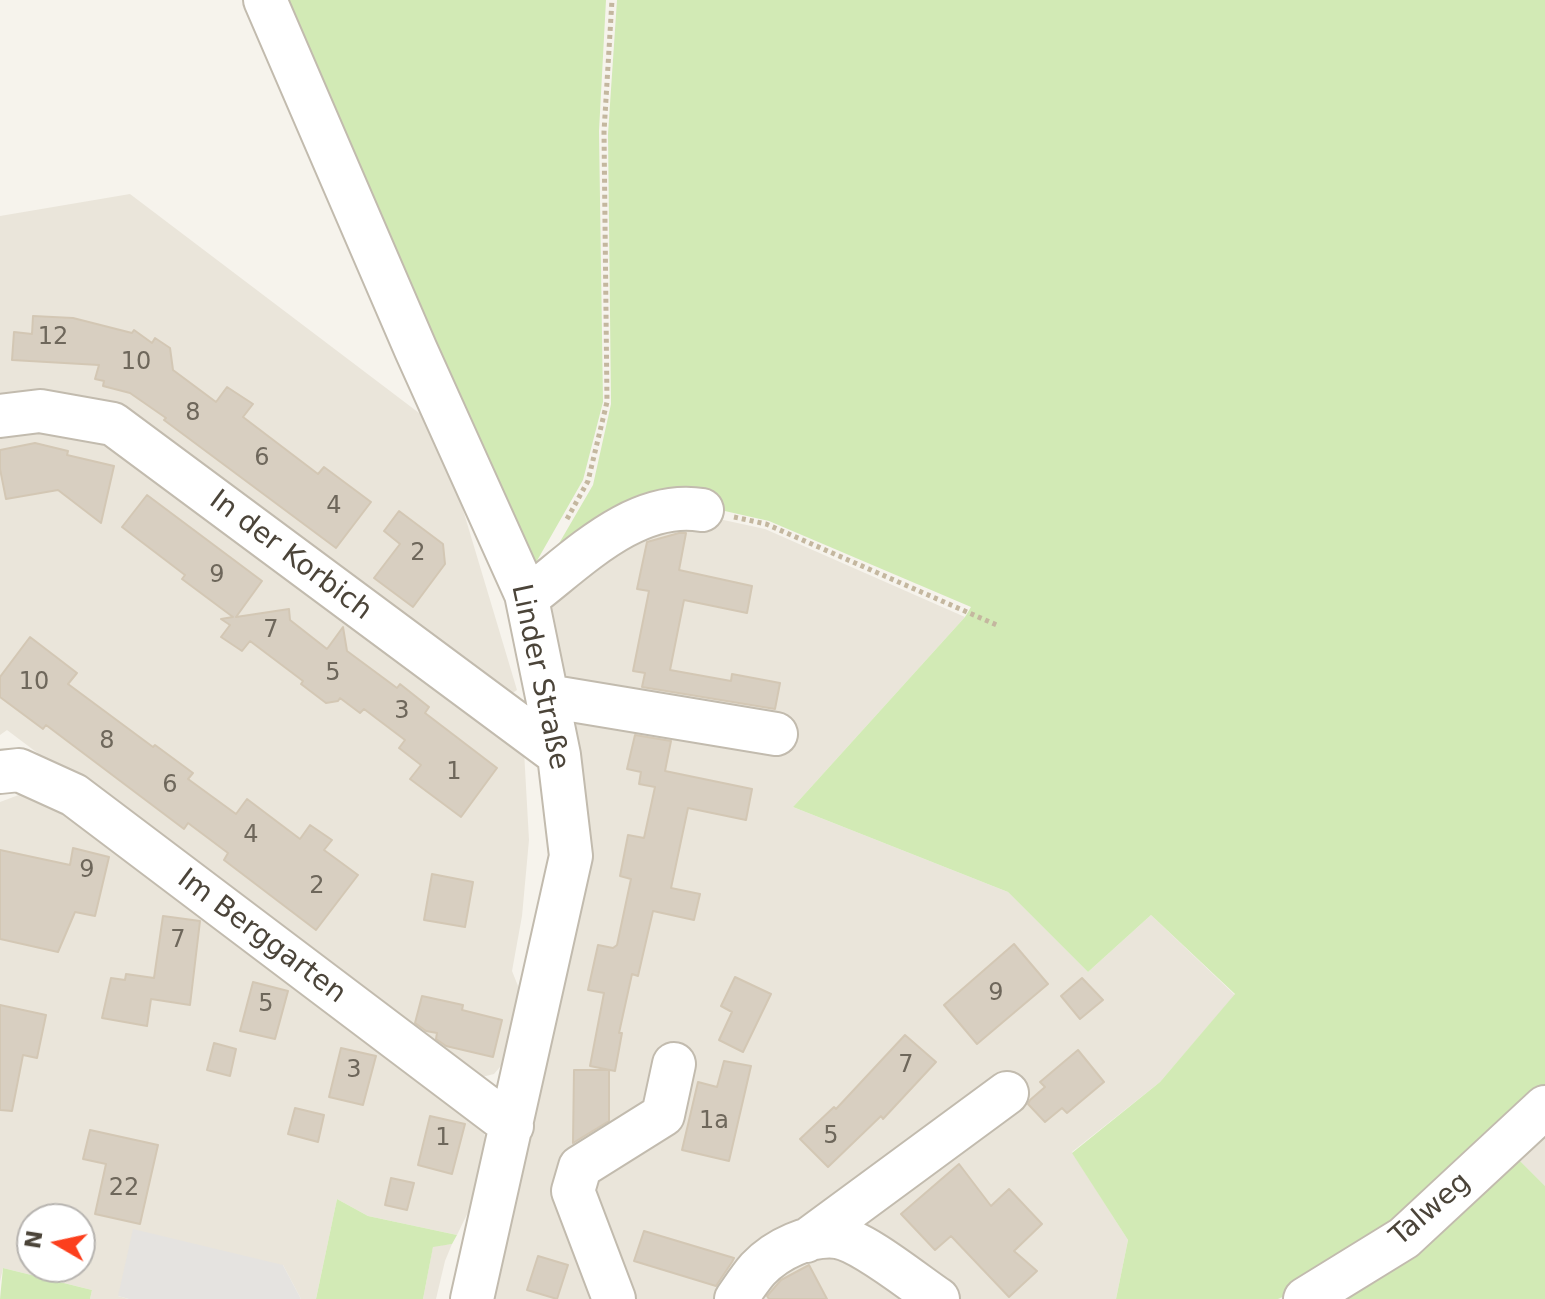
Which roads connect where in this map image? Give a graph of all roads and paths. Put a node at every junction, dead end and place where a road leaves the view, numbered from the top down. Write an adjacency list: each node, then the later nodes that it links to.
1 (265, 0): 6 (street, Linder Straße)
2 (612, 0): 5 (path)
3 (0, 416): 10 (street, In der Korbich)
4 (702, 510): 6 (street); 7 (path)
5 (560, 531)
6 (527, 598): 8 (street, Linder Straße)
7 (999, 626)
8 (547, 696): 9 (street); 10 (street, Linder Straße)
9 (776, 734)
10 (559, 755): 15 (street, Linder Straße)
11 (0, 772): 15 (street, Im Berggarten)
12 (674, 1064): 18 (street)
13 (1007, 1093): 16 (street)
14 (1545, 1107): 21 (street, Talweg)
15 (512, 1126): 17 (street, Linder Straße)
16 (806, 1241): 19 (street); 20 (street)
17 (472, 1299)
18 (614, 1299)
19 (736, 1299)
20 (938, 1299)
21 (1305, 1299)

